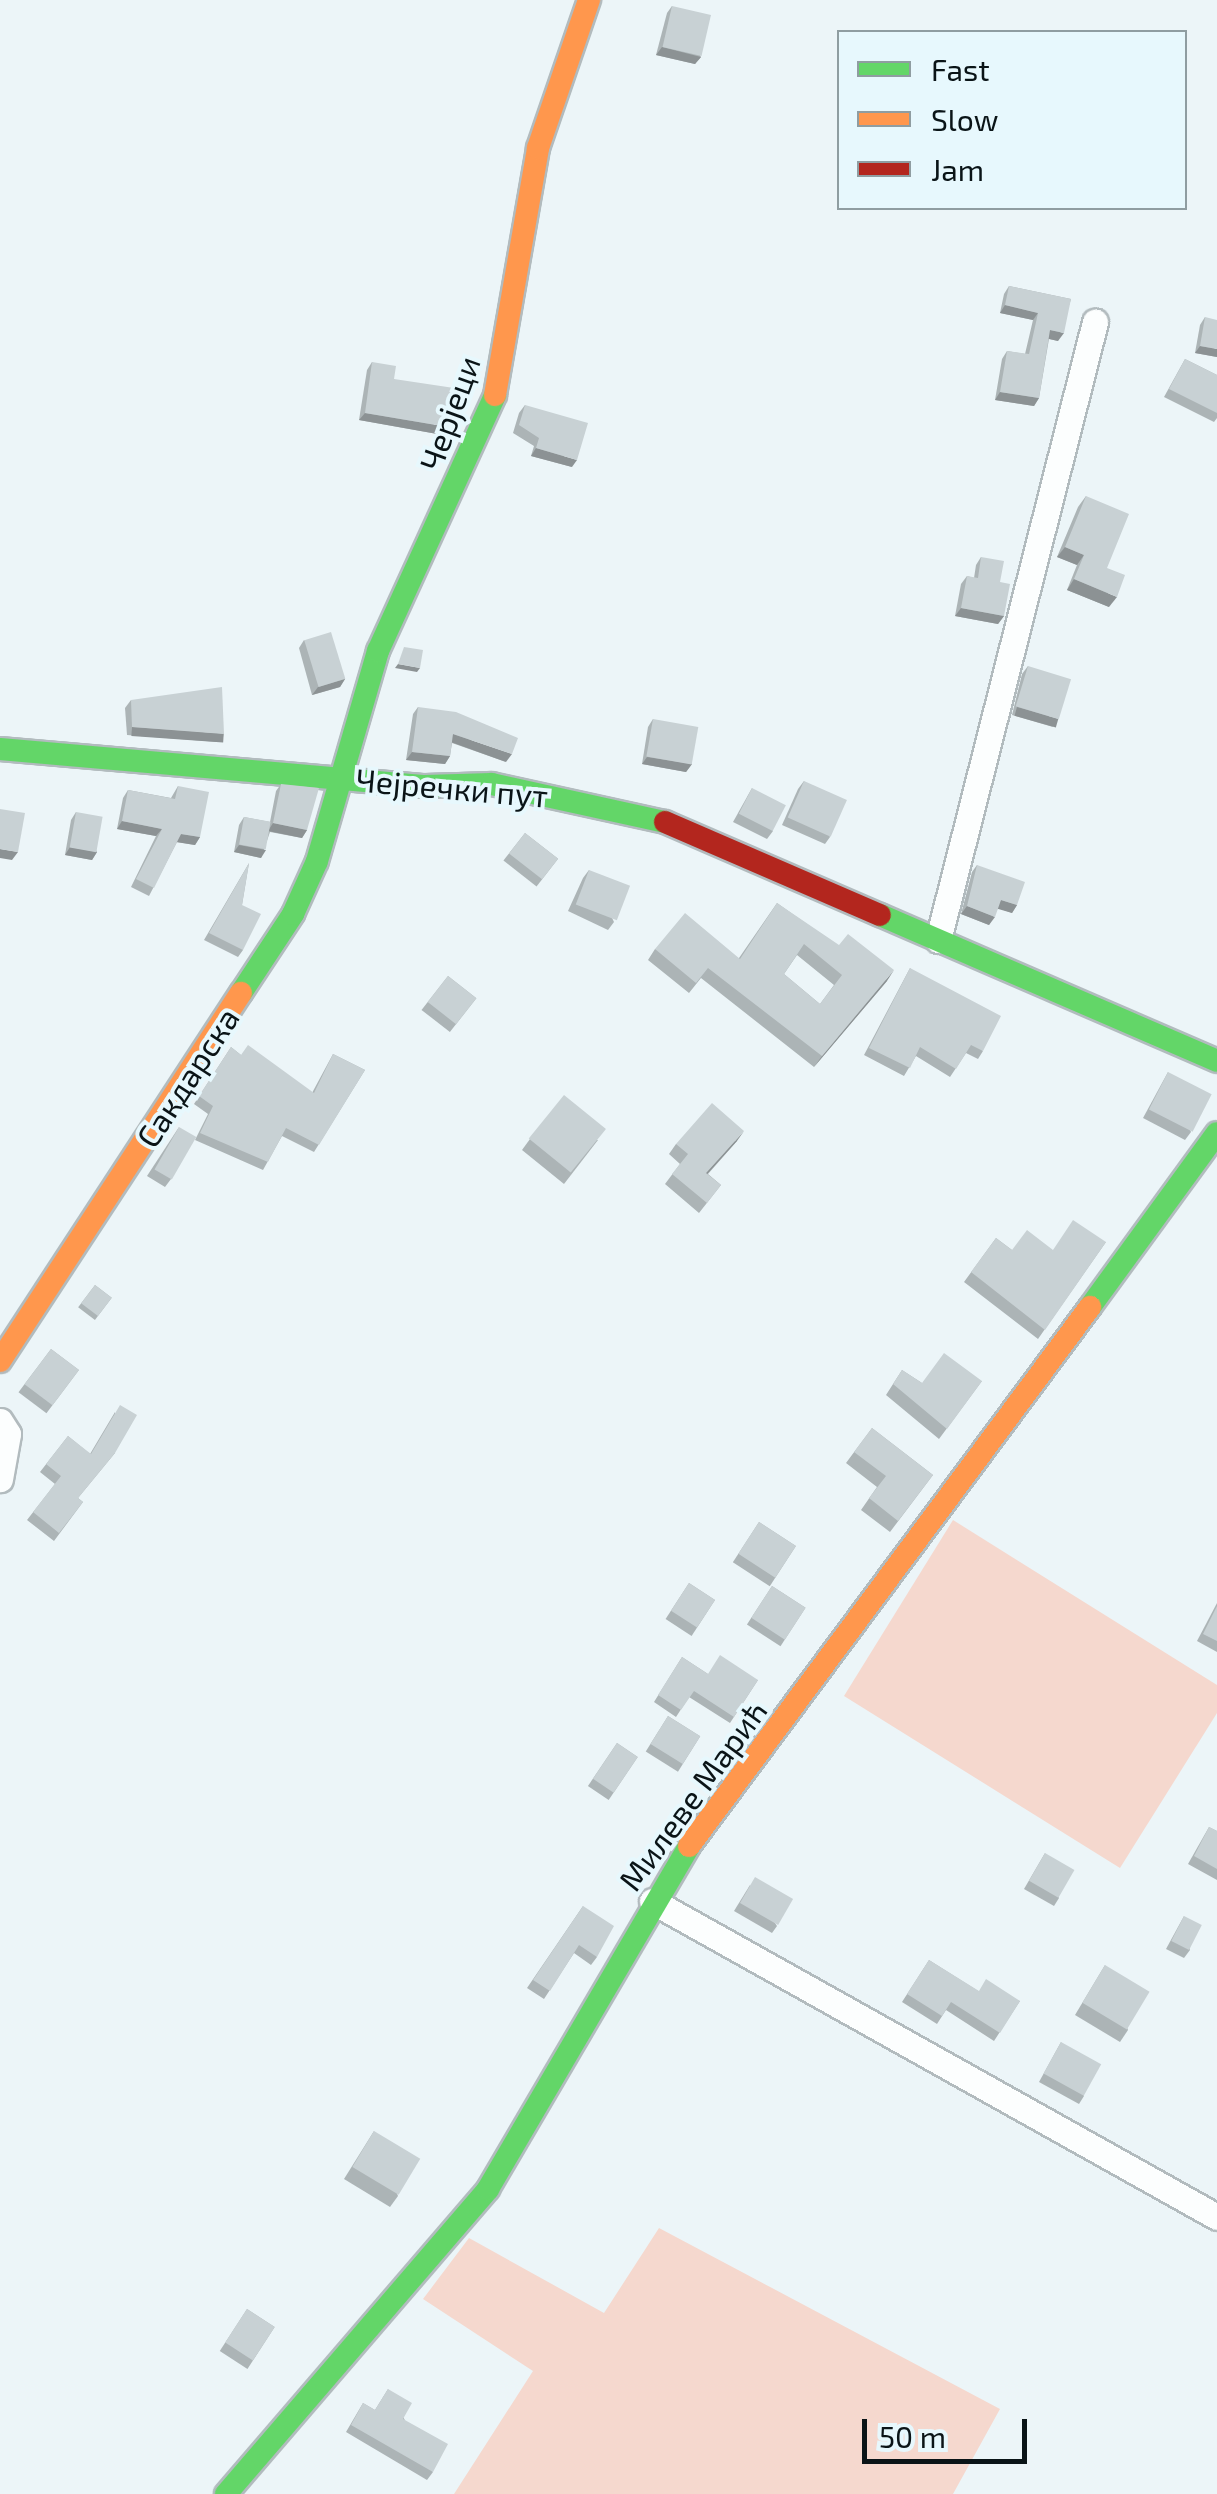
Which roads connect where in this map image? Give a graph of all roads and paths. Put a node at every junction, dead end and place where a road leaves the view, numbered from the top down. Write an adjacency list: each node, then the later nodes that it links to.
1 (589, 0): 4 (street, Черјеци)
2 (1094, 322): 5 (street)
3 (0, 749): 4 (street, Чејречки пут)
4 (338, 777): 5 (street, Чејречки пут); 8 (street, Сакдарска)
5 (938, 940): 6 (street, Чејречки пут)
6 (1217, 1061)
7 (1217, 1133): 11 (street, Милеве Мaрић)
8 (0, 1361)
9 (0, 1421): 10 (street)
10 (0, 1479)
11 (652, 1901): 12 (street); 13 (street, Милеве Мaрић)
12 (1217, 2216)
13 (226, 2494)

